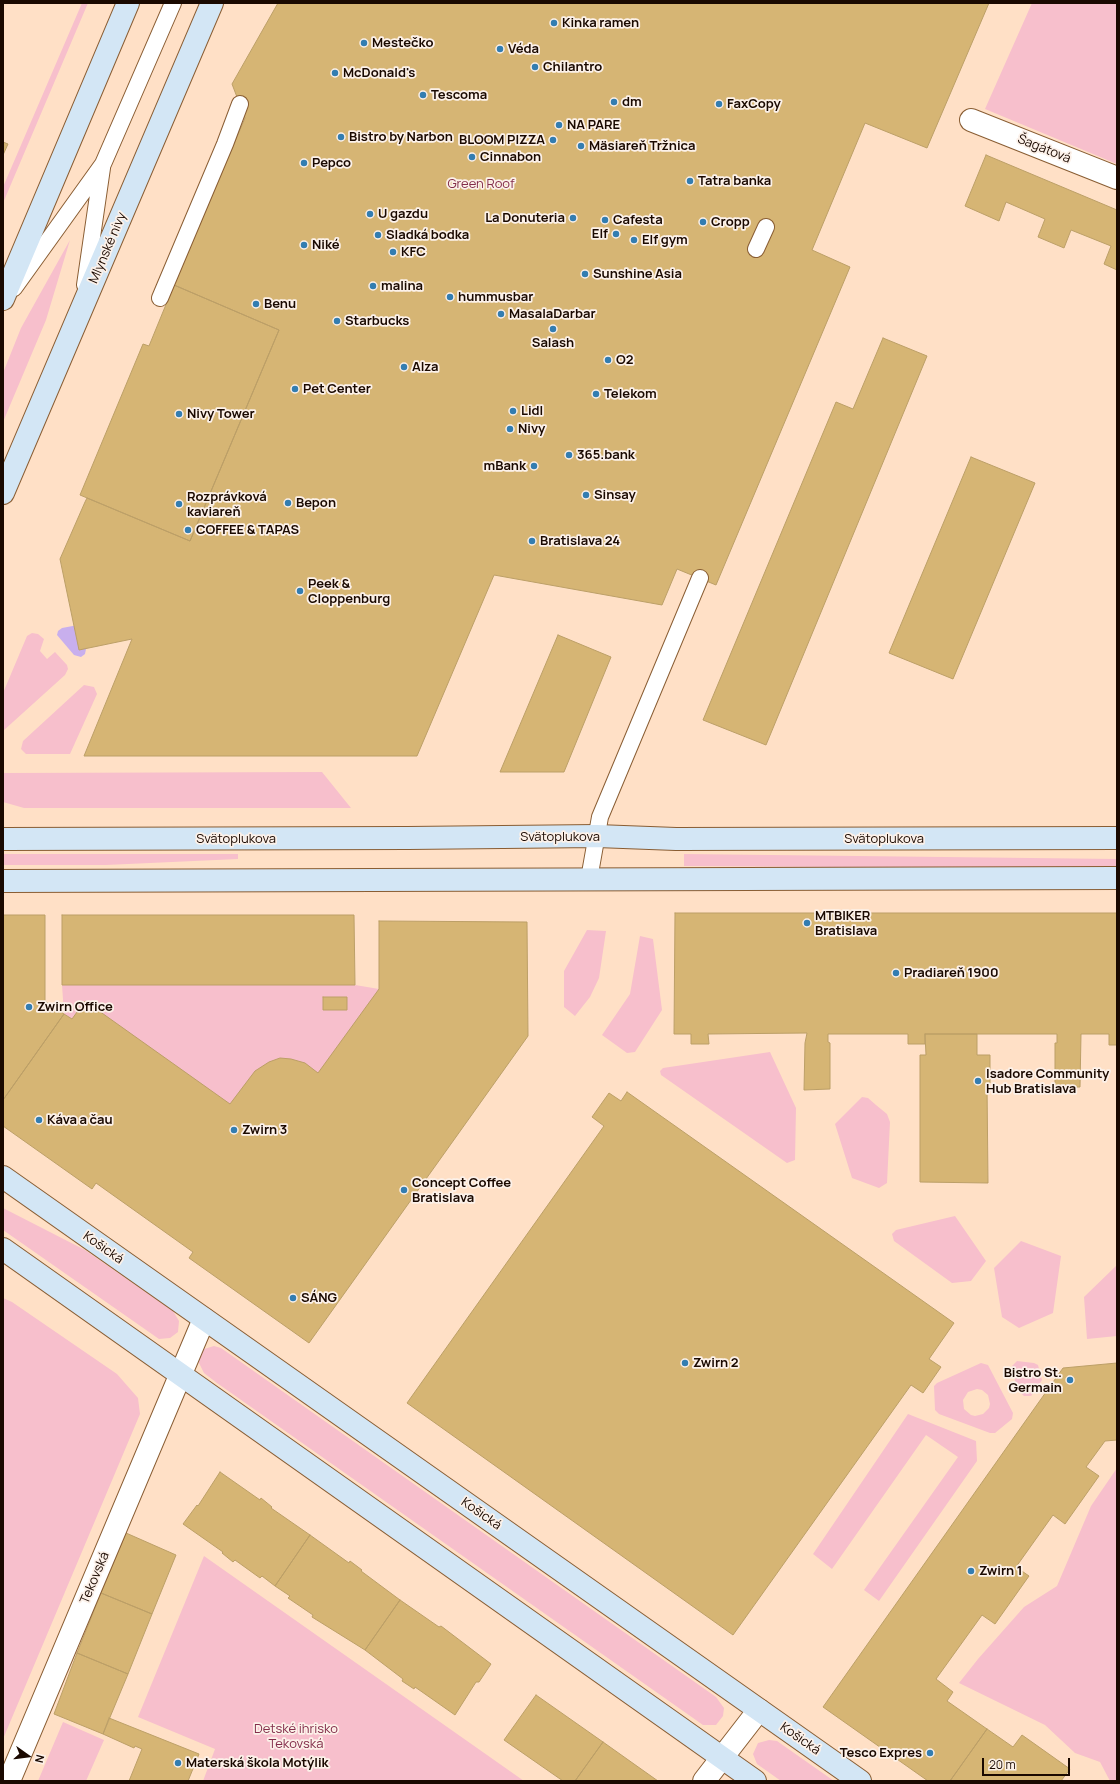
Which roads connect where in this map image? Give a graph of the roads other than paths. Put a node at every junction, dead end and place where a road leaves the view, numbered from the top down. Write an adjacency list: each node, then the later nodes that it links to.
1 (128, 3): 11 (street)
2 (173, 3): 6 (lane)
3 (212, 3): 13 (street, Mlynské nivy)
4 (240, 104): 10 (lane)
5 (971, 120): 7 (street, Šagátová)
6 (103, 164): 12 (lane); 13 (lane)
7 (1117, 178)
8 (766, 227): 9 (lane)
9 (756, 249)
10 (160, 298)
11 (3, 299)
12 (3, 304)
13 (82, 310): 14 (street, Mlynské nivy)
14 (3, 493)
15 (700, 578): 17 (lane)
16 (7, 836): 17 (street, Svätoplukova)
17 (597, 836): 18 (street, Svätoplukova); 20 (lane)
18 (1117, 838)
19 (1117, 878): 20 (street)
20 (589, 880): 21 (street)
21 (3, 881)
22 (3, 1177): 24 (street, Košická)
23 (3, 1248): 25 (street)
24 (204, 1318): 25 (street); 26 (street, Košická)
25 (180, 1374): 27 (street); 28 (street, Tekovská)
26 (759, 1710): 27 (street); 31 (street, Košická)
27 (722, 1758): 29 (street); 30 (street)
28 (9, 1781)
29 (704, 1781)
30 (755, 1781)
31 (860, 1781)

